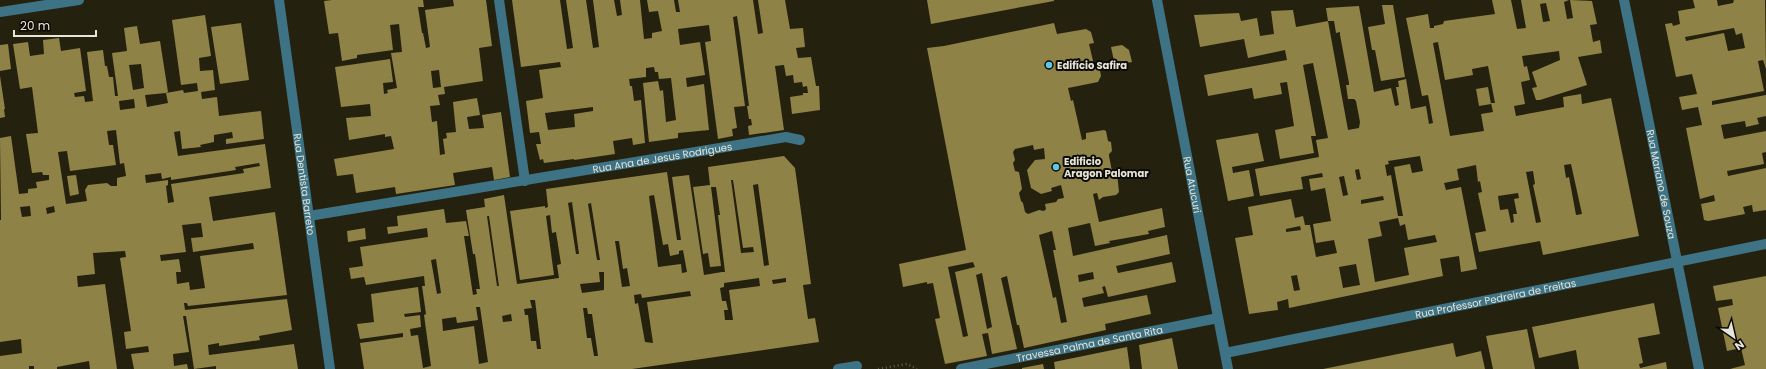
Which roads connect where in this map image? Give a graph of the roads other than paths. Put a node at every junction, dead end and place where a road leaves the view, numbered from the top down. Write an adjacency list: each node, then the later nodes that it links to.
1 (79, 0): 6 (street)
2 (279, 0): 9 (street, Rua Dentista Barreto)
3 (499, 0): 8 (street)
4 (1157, 0): 12 (street, Rua Atucuri)
5 (1624, 0): 11 (street, Rua Mariano de Souza)
6 (0, 12)
7 (800, 140): 8 (street, Rua Ana de Jesus Rodrigues)
8 (525, 181): 9 (street, Rua Ana de Jesus Rodrigues)
9 (309, 216): 15 (street, Rua Dentista Barreto)
10 (1766, 244): 11 (street, Rua Professor Pedreira de Freitas)
11 (1678, 262): 13 (street, Rua Professor Pedreira de Freitas); 19 (street, Rua Mariano de Souza)
12 (1218, 318): 13 (street, Rua Atucuri); 17 (street, Travessa Palma de Santa Rita)
13 (1225, 353): 18 (street, Rua Atucuri)
14 (857, 366): 16 (street)
15 (330, 369)
16 (838, 369)
17 (961, 369)
18 (1228, 369)
19 (1699, 369)

